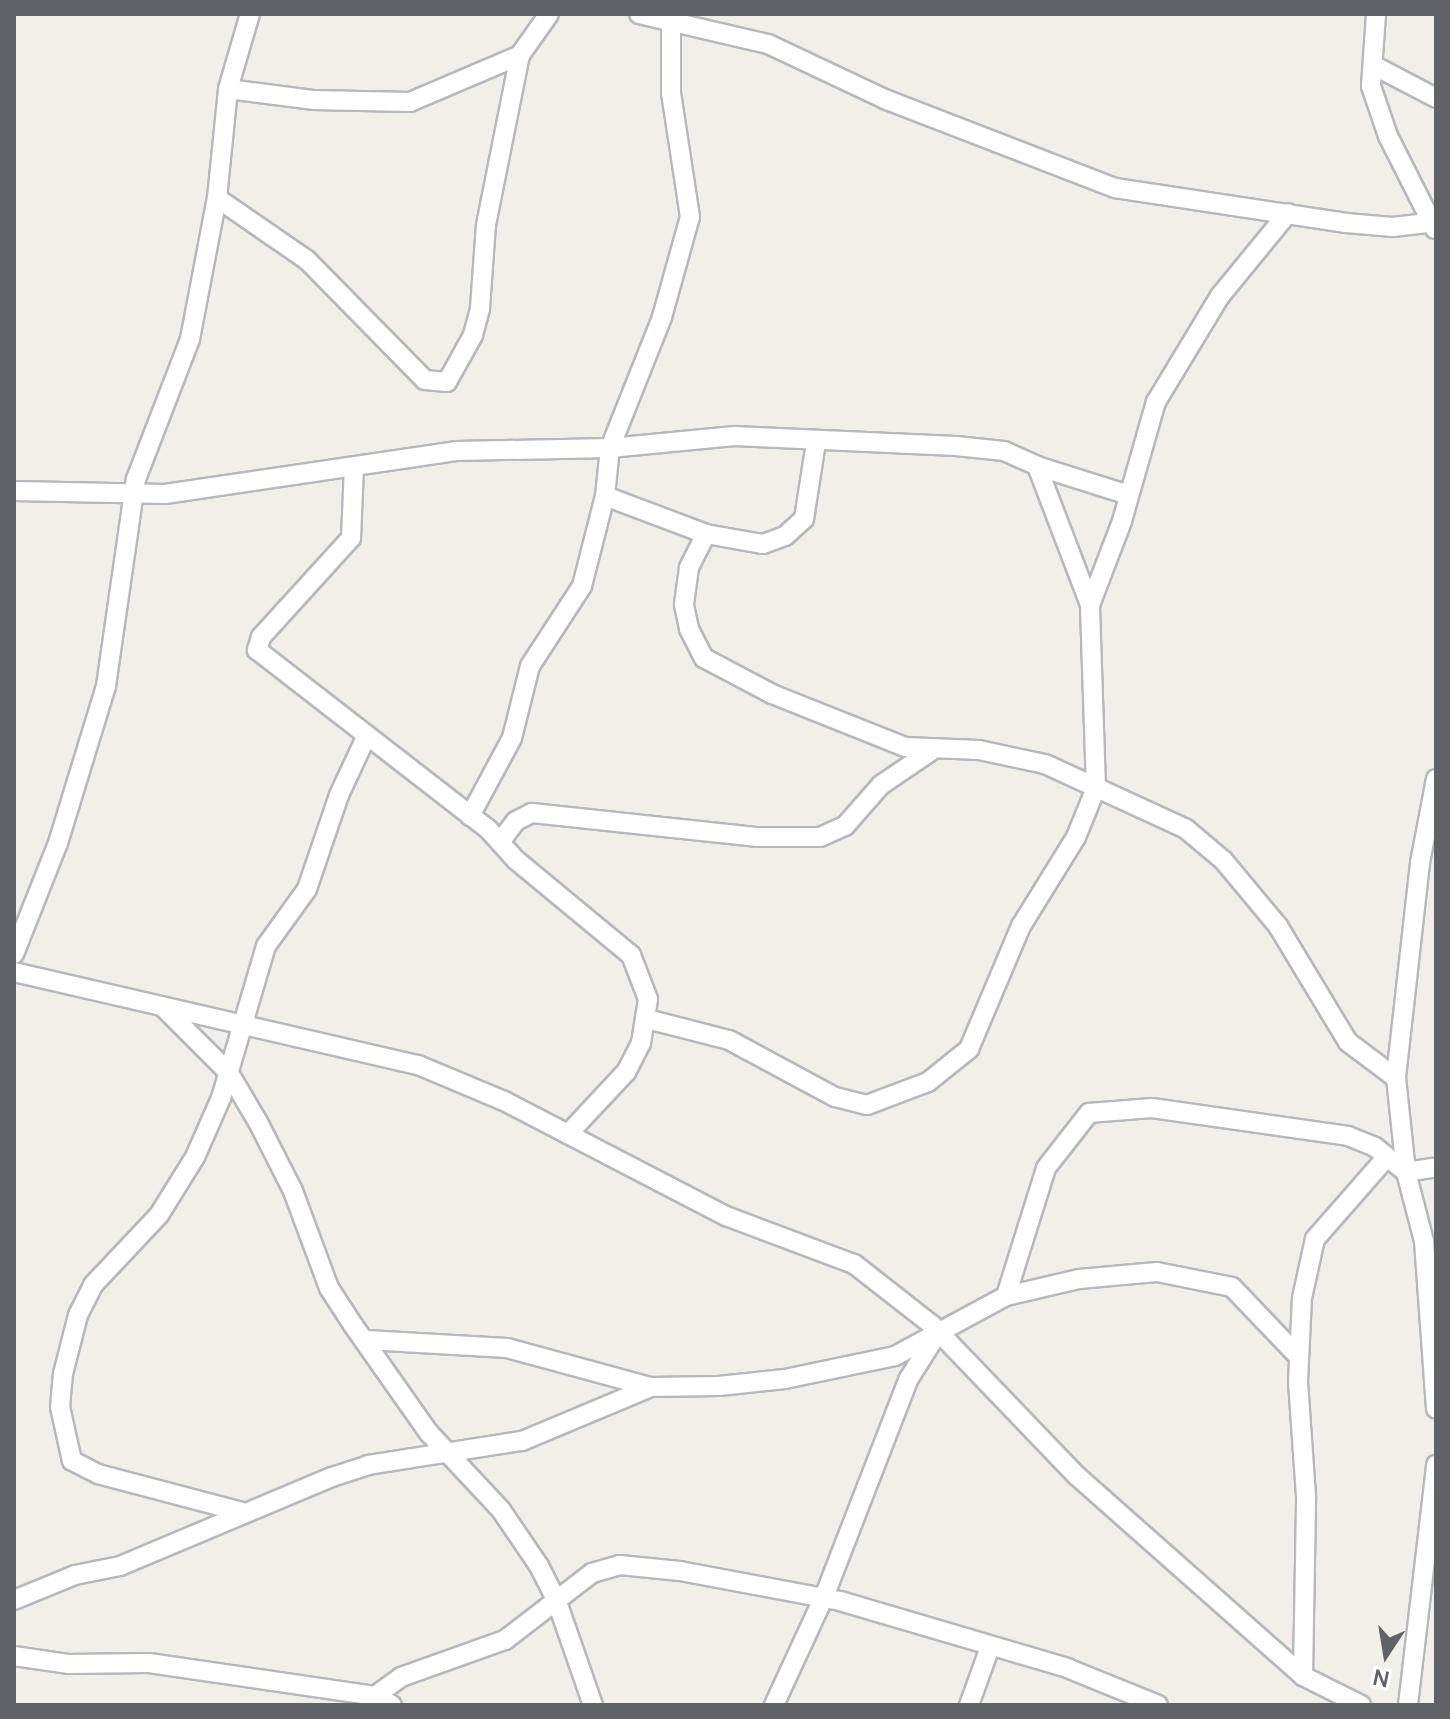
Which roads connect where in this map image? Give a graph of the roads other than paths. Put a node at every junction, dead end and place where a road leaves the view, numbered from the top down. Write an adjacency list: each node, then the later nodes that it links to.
1 (250, 14): 8 (street)
2 (549, 14): 6 (street)
3 (639, 14): 5 (street)
4 (1376, 14): 7 (street)
5 (671, 23): 11 (street); 14 (street)
6 (520, 55): 8 (street); 10 (street)
7 (1373, 65): 9 (street); 12 (street)
8 (228, 89): 10 (street)
9 (1436, 98)
10 (217, 198): 18 (street)
11 (1288, 213): 12 (street); 19 (street)
12 (1435, 224)
13 (816, 442): 14 (street); 15 (street); 21 (street)
14 (610, 448): 16 (street); 20 (street)
15 (1037, 466): 19 (street); 22 (street)
16 (354, 467): 18 (street); 23 (street)
17 (14, 491): 18 (street)
18 (133, 495): 30 (street)
19 (1129, 495): 22 (street)
20 (605, 496): 21 (street); 27 (street)
21 (706, 534): 24 (street)
22 (1090, 605): 26 (street)
23 (367, 735): 27 (street); 34 (street)
24 (931, 751): 26 (street); 28 (street)
25 (1436, 779): 29 (street)
26 (1096, 788): 33 (street); 36 (street)
27 (470, 816): 28 (street)
28 (500, 842): 33 (street)
29 (1428, 863): 36 (street)
30 (14, 954)
31 (14, 972): 32 (street)
32 (162, 1006): 34 (street); 35 (street)
33 (647, 1019): 37 (street)
34 (240, 1022): 35 (street); 37 (street)
35 (229, 1073): 43 (street); 49 (street)
36 (1396, 1078): 40 (street)
37 (568, 1134): 42 (street)
38 (1386, 1158): 40 (street); 41 (street); 44 (street)
39 (1436, 1167): 40 (street)
40 (1406, 1172): 46 (street)
41 (1006, 1296): 42 (street); 44 (street)
42 (939, 1332): 45 (street); 50 (street); 55 (street)
43 (367, 1340): 45 (street); 47 (street)
44 (1299, 1357): 55 (street)
45 (651, 1387): 47 (street)
46 (1436, 1409)
47 (450, 1452): 49 (street); 51 (street)
48 (1436, 1465): 63 (street)
49 (242, 1512): 52 (street)
50 (824, 1597): 51 (street); 53 (street); 59 (street)
51 (556, 1599): 56 (street); 58 (street)
52 (14, 1600)
53 (990, 1647): 60 (street); 61 (street)
54 (14, 1656): 56 (street)
55 (1303, 1676): 62 (street)
56 (375, 1696): 57 (street)
57 (392, 1705)
58 (593, 1705)
59 (774, 1705)
60 (969, 1705)
61 (1158, 1705)
62 (1361, 1705)
63 (1408, 1705)

